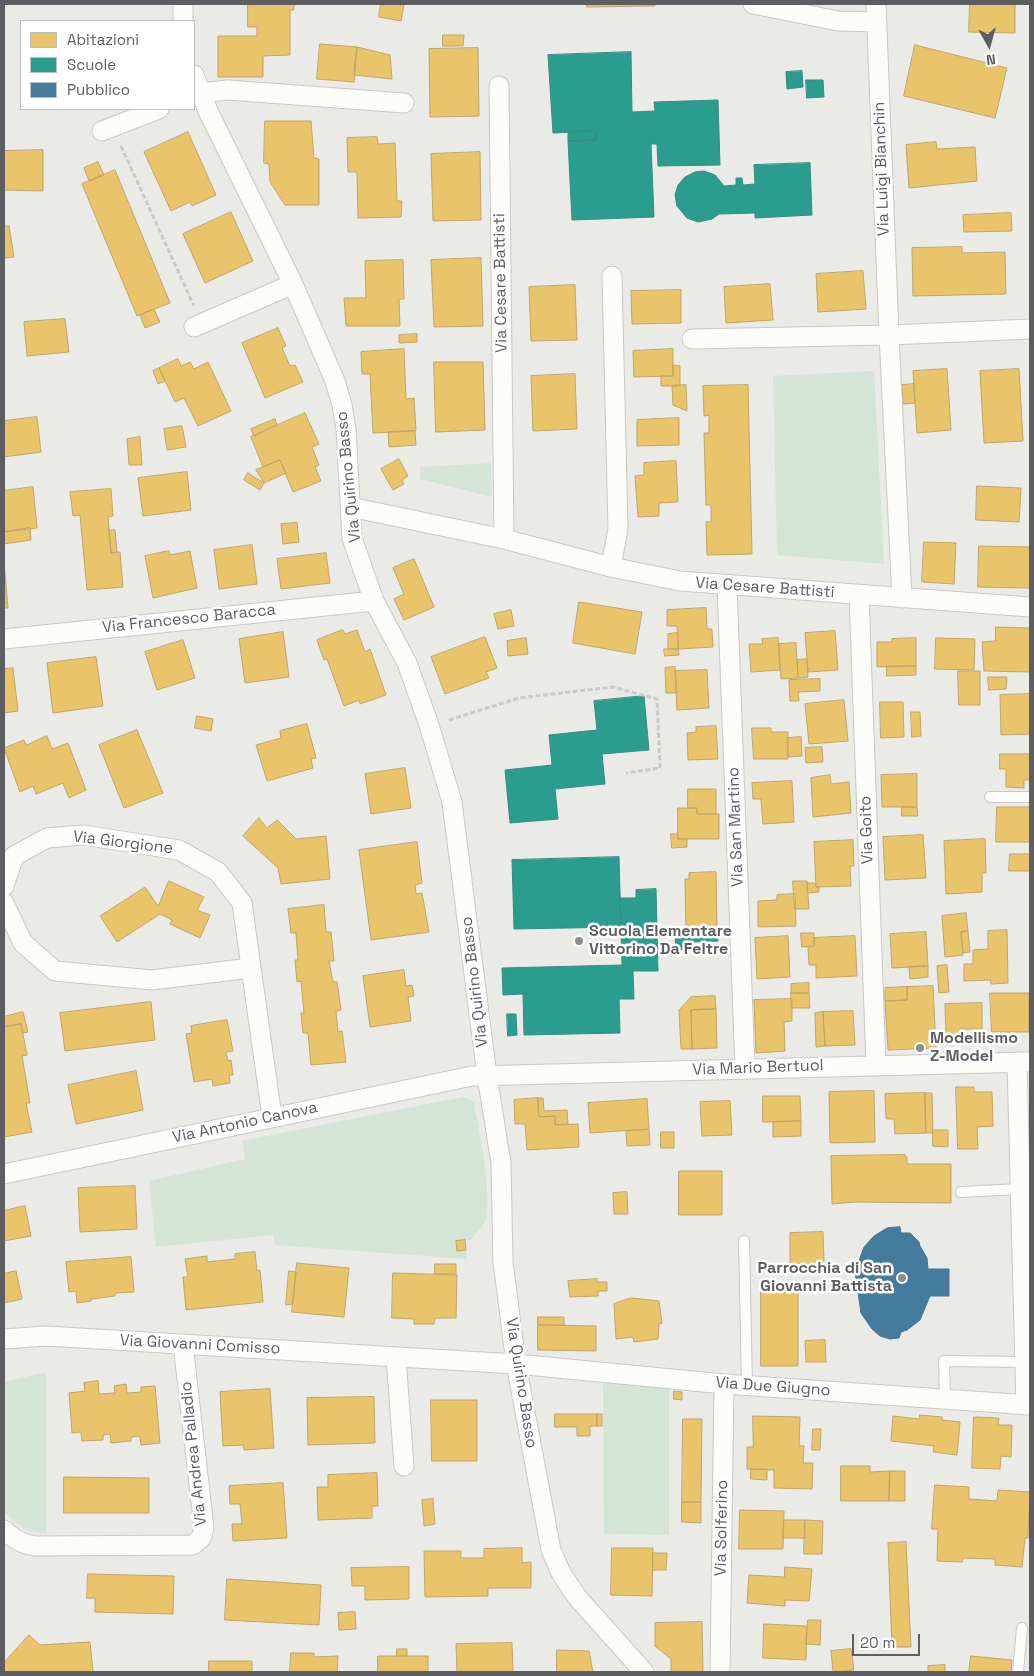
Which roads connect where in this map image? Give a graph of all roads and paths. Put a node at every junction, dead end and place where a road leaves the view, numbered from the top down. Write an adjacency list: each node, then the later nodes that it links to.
1 (183, 4): 4 (street)
2 (752, 4): 3 (street)
3 (876, 13): 15 (street, Via Luigi Bianchin)
4 (183, 20)
5 (195, 81): 7 (street, Via Quirino Basso)
6 (499, 86): 18 (street, Via Cesare Battisti)
7 (197, 94): 8 (street); 12 (street, Via Quirino Basso)
8 (404, 103)
9 (156, 110): 10 (street)
10 (107, 129): 13 (path)
11 (612, 276): 19 (street)
12 (293, 284): 13 (street); 17 (street, Via Quirino Basso)
13 (198, 326)
14 (1030, 329): 15 (street)
15 (888, 335): 16 (street); 22 (street, Via Luigi Bianchin)
16 (692, 339)
17 (350, 508): 18 (street, Via Cesare Battisti); 23 (street, Via Quirino Basso)
18 (504, 539): 19 (street, Via Cesare Battisti)
19 (612, 567): 20 (street, Via Cesare Battisti)
20 (727, 585): 21 (street, Via Cesare Battisti); 35 (street, Via San Martino)
21 (858, 595): 22 (street, Via Cesare Battisti); 34 (street, Via Goito)
22 (902, 598): 24 (street, Via Cesare Battisti)
23 (374, 601): 25 (street, Via Francesco Baracca); 26 (street, Via Quirino Basso)
24 (1030, 607)
25 (4, 639)
26 (429, 725): 27 (path); 36 (street, Via Quirino Basso)
27 (626, 773)
28 (990, 797): 29 (lane)
29 (1030, 797)
30 (4, 886): 32 (street, Via Giorgione)
31 (4, 903): 32 (street)
32 (250, 968): 37 (street, Via Giorgione)
33 (1024, 1062): 34 (street, Via Mario Bertuol); 39 (street)
34 (876, 1065): 35 (street, Via Mario Bertuol)
35 (745, 1069): 36 (street, Via Mario Bertuol)
36 (487, 1076): 37 (street, Via Antonio Canova); 46 (street, Via Quirino Basso)
37 (272, 1117): 38 (street, Via Antonio Canova)
38 (4, 1174)
39 (1019, 1189): 40 (lane); 45 (street)
40 (962, 1192)
41 (744, 1241): 48 (lane)
42 (4, 1339): 43 (street, Via Giovanni Comisso)
43 (183, 1344): 44 (street, Via Giovanni Comisso); 52 (street, Via Andrea Palladio)
44 (396, 1357): 46 (street, Via Giovanni Comisso); 51 (street)
45 (1026, 1362): 49 (lane); 50 (street)
46 (516, 1364): 47 (street, Via Due Giugno); 54 (street, Via Quirino Basso)
47 (724, 1384): 48 (street, Via Due Giugno); 55 (street, Via Solferino)
48 (747, 1386): 49 (street, Via Due Giugno)
49 (945, 1400): 50 (street, Via Due Giugno)
50 (1028, 1405)
51 (404, 1466)
52 (4, 1530)
53 (1022, 1628): 56 (lane)
54 (644, 1672)
55 (720, 1672)
56 (1018, 1672)

